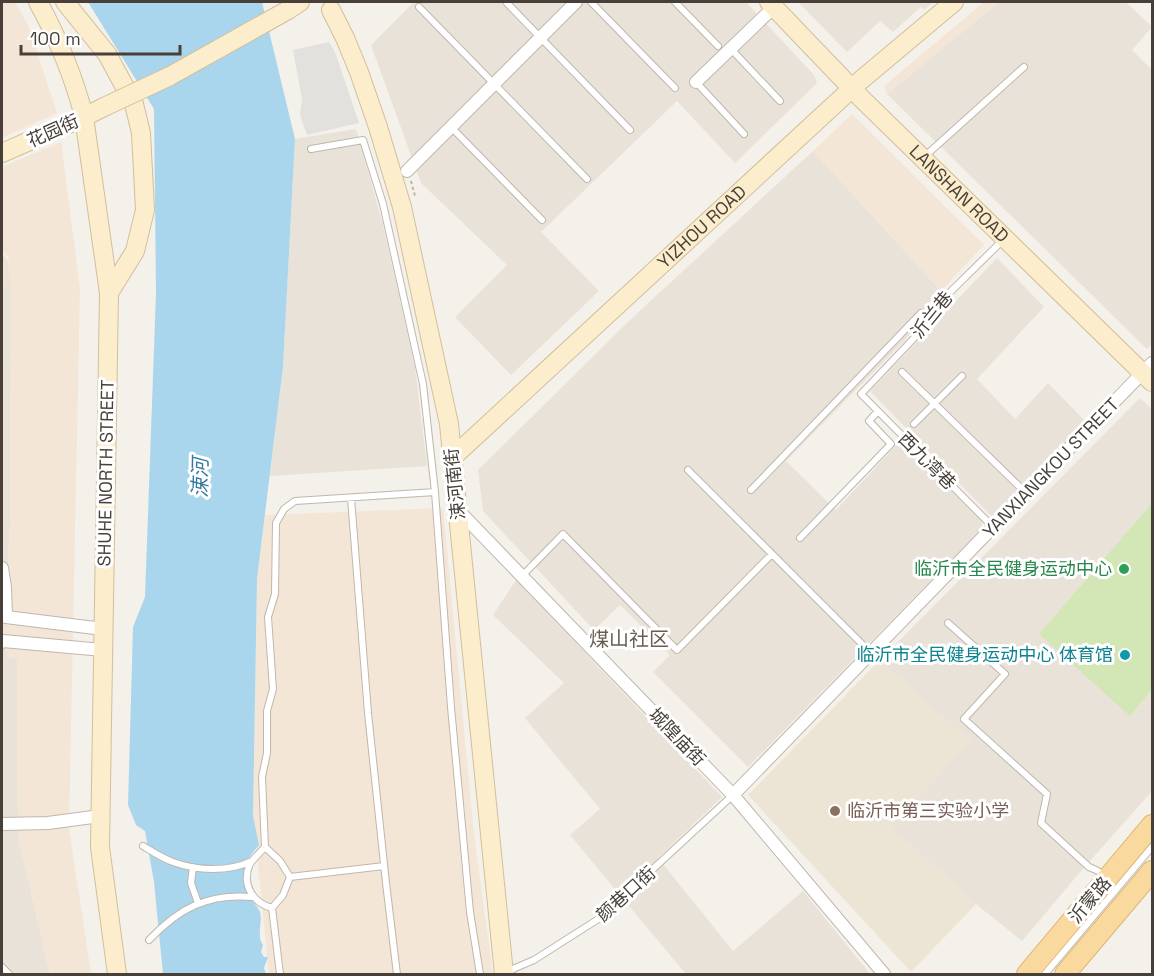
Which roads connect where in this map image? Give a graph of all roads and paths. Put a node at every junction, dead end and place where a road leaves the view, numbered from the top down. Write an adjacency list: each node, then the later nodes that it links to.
1 (38, 2): 21 (main road, SHUHE NORTH STREET)
2 (65, 2): 32 (main road)
3 (506, 2): 12 (lane)
4 (576, 2): 12 (street)
5 (591, 2): 18 (lane)
6 (675, 2): 13 (lane)
7 (954, 2): 19 (main road, YIZHOU ROAD)
8 (328, 4): 43 (main road, 涑河南街)
9 (772, 4): 14 (street); 19 (main road, LANSHAN ROAD)
10 (294, 6): 21 (main road, 花园街, bridge)
11 (419, 7): 17 (lane)
12 (540, 37): 17 (street); 23 (lane)
13 (718, 46)
14 (731, 49): 16 (street); 20 (lane)
15 (1024, 67): 27 (lane)
16 (696, 82): 24 (lane)
17 (494, 84): 22 (street); 29 (lane)
18 (675, 88)
19 (852, 89): 27 (main road, LANSHAN ROAD); 43 (main road, YIZHOU ROAD)
20 (780, 101)
21 (84, 117): 26 (main road, 花园街); 32 (main road, SHUHE NORTH STREET)
22 (451, 127): 28 (street); 30 (lane)
23 (630, 130)
24 (744, 134)
25 (311, 149): 46 (lane)
26 (2, 153)
27 (922, 158): 31 (main road, LANSHAN ROAD)
28 (407, 171)
29 (587, 179)
30 (542, 220)
31 (1004, 238): 36 (main road, LANSHAN ROAD); 38 (lane, 沂兰巷)
32 (109, 292): 56 (main road, SHUHE NORTH STREET)
33 (921, 313): 34 (lane)
34 (866, 372): 38 (lane); 45 (lane)
35 (902, 372): 40 (lane)
36 (1149, 373): 47 (street, YANXIANGKOU STREET)
37 (962, 376): 40 (lane)
38 (874, 380): 39 (lane, 沂兰巷)
39 (861, 394): 41 (lane, 西九湾巷)
40 (934, 403): 42 (lane); 47 (lane)
41 (878, 411): 50 (lane, 西九湾巷); 51 (lane)
42 (914, 424)
43 (453, 456): 49 (main road, 涑河南街)
44 (688, 470): 52 (lane)
45 (751, 490)
46 (435, 492): 48 (lane); 83 (lane)
47 (1026, 493): 50 (street, YANXIANGKOU STREET)
48 (351, 498): 65 (lane); 68 (lane)
49 (458, 510): 54 (street, 城隍庙街); 84 (main road, 涑河南街)
50 (993, 527): 59 (street, YANXIANGKOU STREET)
51 (800, 538)
52 (772, 554): 54 (lane); 59 (lane)
53 (2, 568): 56 (street)
54 (521, 576): 60 (street, 城隍庙街)
55 (948, 623): 72 (lane)
56 (103, 629): 58 (main road, SHUHE NORTH STREET)
57 (2, 642): 58 (street)
58 (103, 650): 61 (main road, SHUHE NORTH STREET)
59 (871, 653): 60 (street, YANXIANGKOU STREET)
60 (733, 795): 84 (lane, 颜巷口街); 85 (street, 城隍庙街)
61 (100, 816): 62 (street); 80 (main road, SHUHE NORTH STREET)
62 (3, 822)
63 (1152, 825): 72 (main road, 沂蒙路)
64 (143, 846): 69 (lane)
65 (265, 847): 67 (lane); 71 (lane)
66 (1152, 847): 87 (lane)
67 (252, 861): 69 (lane); 73 (lane)
68 (384, 866): 71 (lane); 82 (lane)
69 (193, 867): 74 (lane)
70 (1152, 871): 78 (main road, 沂蒙路)
71 (290, 877): 75 (lane)
72 (1108, 878): 86 (main road, 沂蒙路)
73 (253, 897): 74 (lane); 75 (lane)
74 (198, 903): 76 (lane)
75 (272, 908): 81 (lane)
76 (149, 939)
77 (2, 967): 79 (lane)
78 (1071, 972)
79 (9, 975)
80 (117, 975)
81 (280, 975)
82 (398, 975)
83 (480, 975)
84 (505, 975)
85 (884, 975)
86 (1027, 975)
87 (1045, 975)

